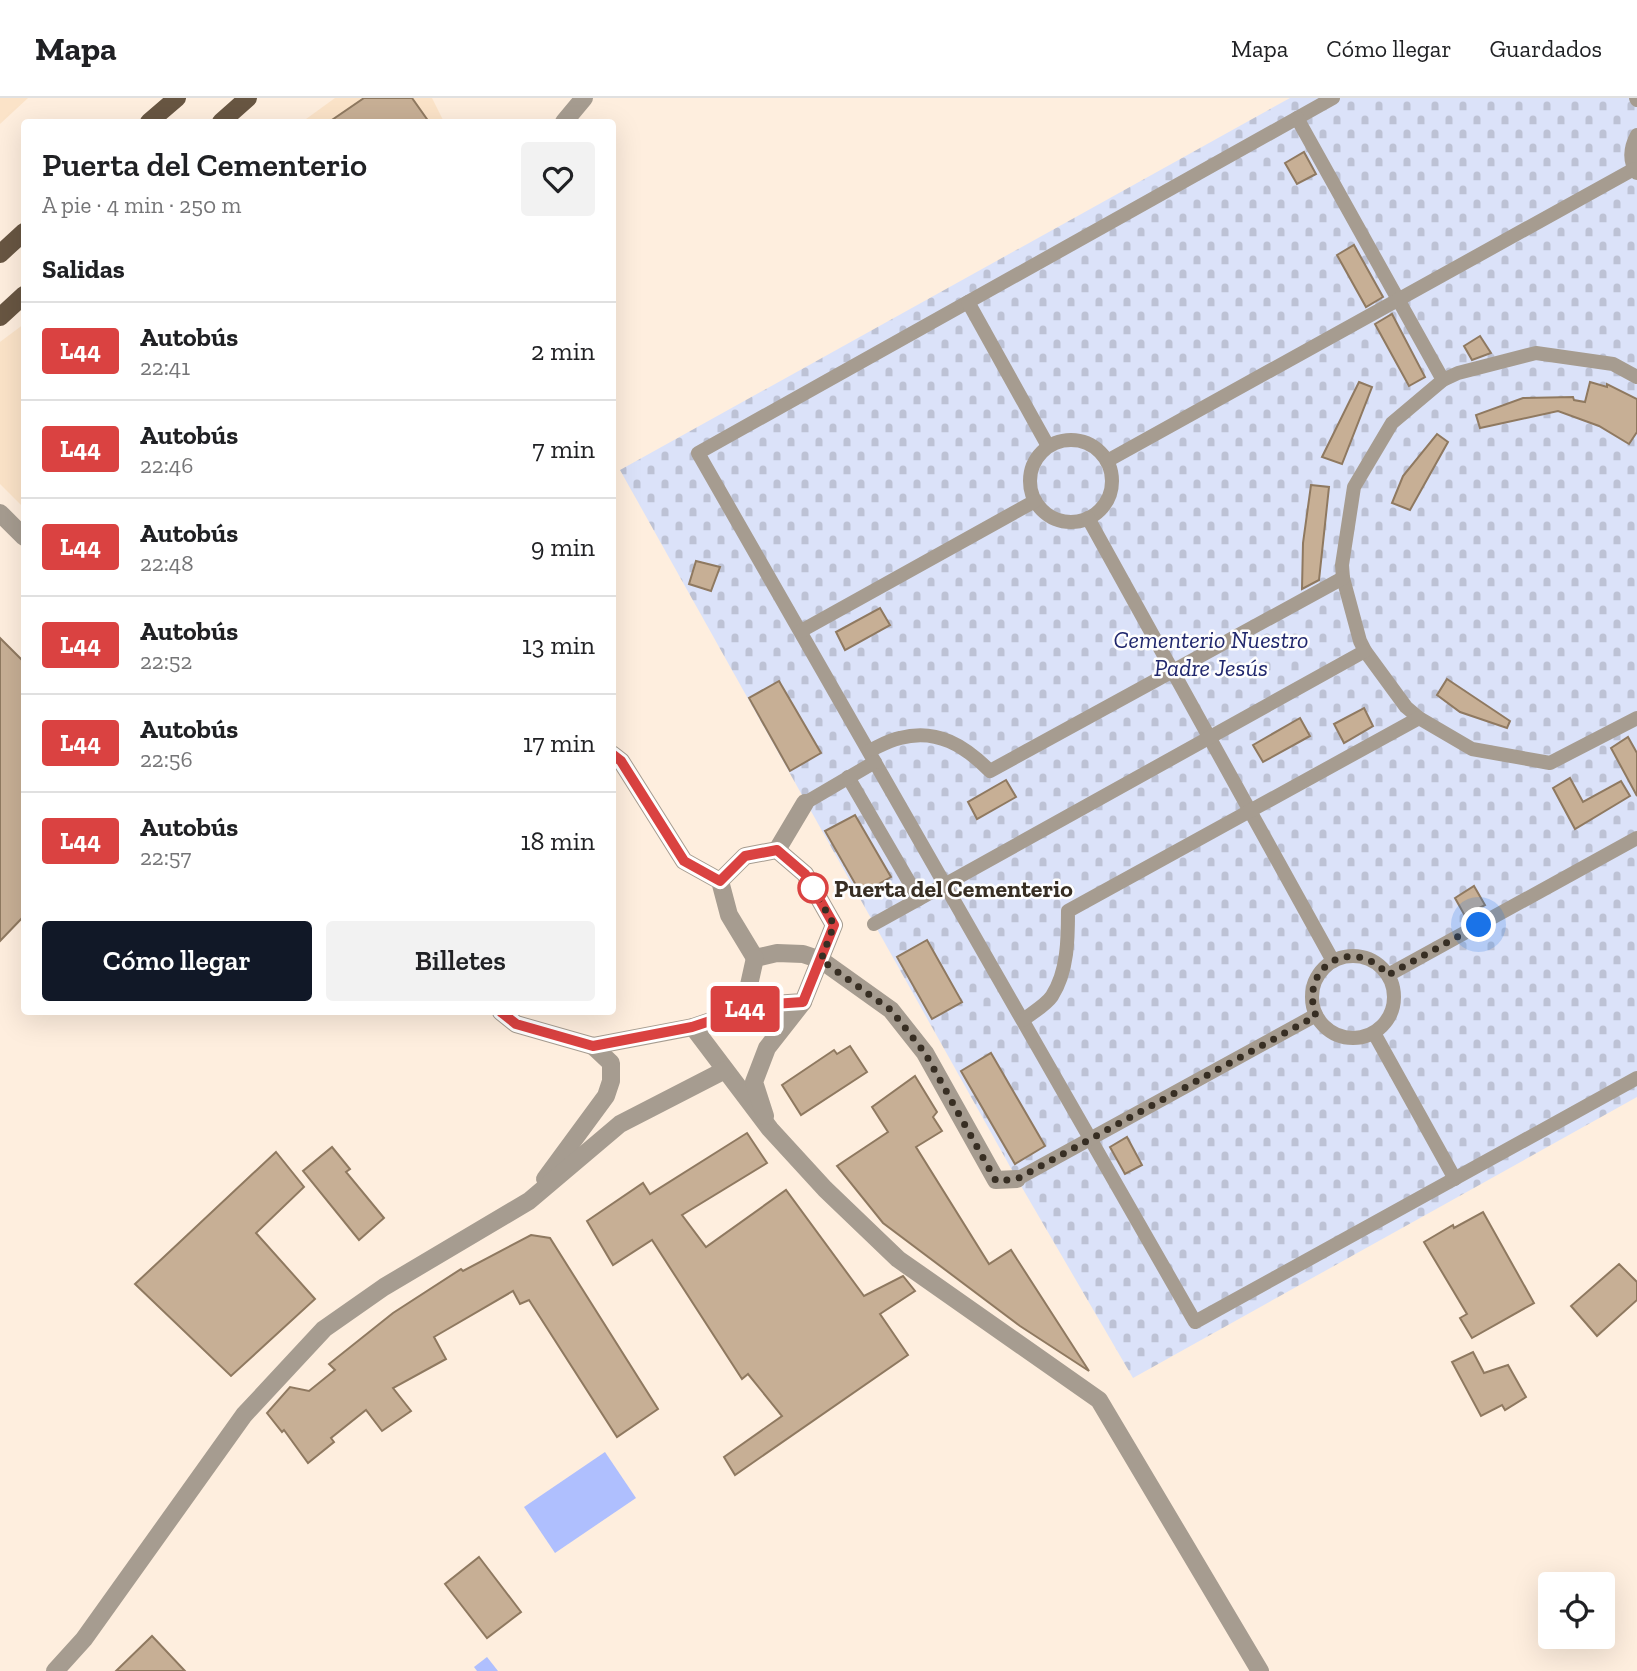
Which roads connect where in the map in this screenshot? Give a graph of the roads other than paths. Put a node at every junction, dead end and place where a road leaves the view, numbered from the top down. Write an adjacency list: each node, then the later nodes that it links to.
1 (177, 98): 6 (main road)
2 (248, 98): 7 (main road)
3 (584, 98): 8 (street)
4 (1332, 98): 5 (lane)
5 (1297, 118): 14 (lane); 15 (lane)
6 (152, 119)
7 (224, 119)
8 (566, 119)
9 (1637, 135): 10 (lane)
10 (1636, 171): 14 (lane)
11 (21, 235): 12 (main road)
12 (0, 254)
13 (21, 298): 16 (main road)
14 (1398, 300): 18 (lane); 20 (lane)
15 (968, 302): 19 (lane); 26 (lane)
16 (0, 317)
17 (1637, 377): 18 (lane)
18 (1443, 380): 25 (lane)
19 (1048, 446): 20 (lane); 21 (lane)
20 (1107, 461): 23 (lane)
21 (1035, 501): 23 (lane); 26 (lane)
22 (0, 513): 24 (street)
23 (1088, 518): 28 (lane)
24 (21, 534)
25 (1343, 578): 27 (lane); 28 (lane)
26 (801, 631): 32 (lane)
27 (1364, 651): 29 (lane); 31 (lane)
28 (1173, 671): 31 (lane); 32 (lane)
29 (1419, 718): 30 (lane); 36 (lane)
30 (1637, 718)
31 (1210, 738): 36 (lane); 40 (lane)
32 (872, 756): 34 (lane); 40 (lane)
33 (616, 757): 39 (street)
34 (848, 777): 35 (lane); 41 (lane)
35 (804, 803): 38 (street)
36 (1250, 810): 45 (lane); 51 (lane)
37 (1637, 838): 46 (lane)
38 (777, 850): 39 (street); 44 (street)
39 (720, 881): 43 (street)
40 (945, 885): 41 (lane); 51 (lane)
41 (919, 899): 42 (lane)
42 (874, 924)
43 (755, 958): 44 (street); 48 (street)
44 (821, 960): 47 (street); 59 (street)
45 (1333, 961): 46 (lane); 50 (lane)
46 (1388, 975): 53 (lane)
47 (803, 1002): 48 (street); 57 (street)
48 (733, 1013): 52 (street)
49 (505, 1015): 54 (street)
50 (1316, 1016): 53 (lane); 58 (lane)
51 (1023, 1020): 58 (lane)
52 (692, 1027): 54 (street); 55 (street)
53 (1374, 1033): 60 (lane)
54 (593, 1046): 61 (street)
55 (725, 1070): 57 (street); 61 (street)
56 (1637, 1078): 60 (lane)
57 (770, 1129): 63 (street)
58 (1090, 1138): 59 (lane); 60 (lane)
59 (1017, 1179)
60 (1455, 1179)
61 (529, 1201): 62 (street)
62 (55, 1671)
63 (1260, 1671)

